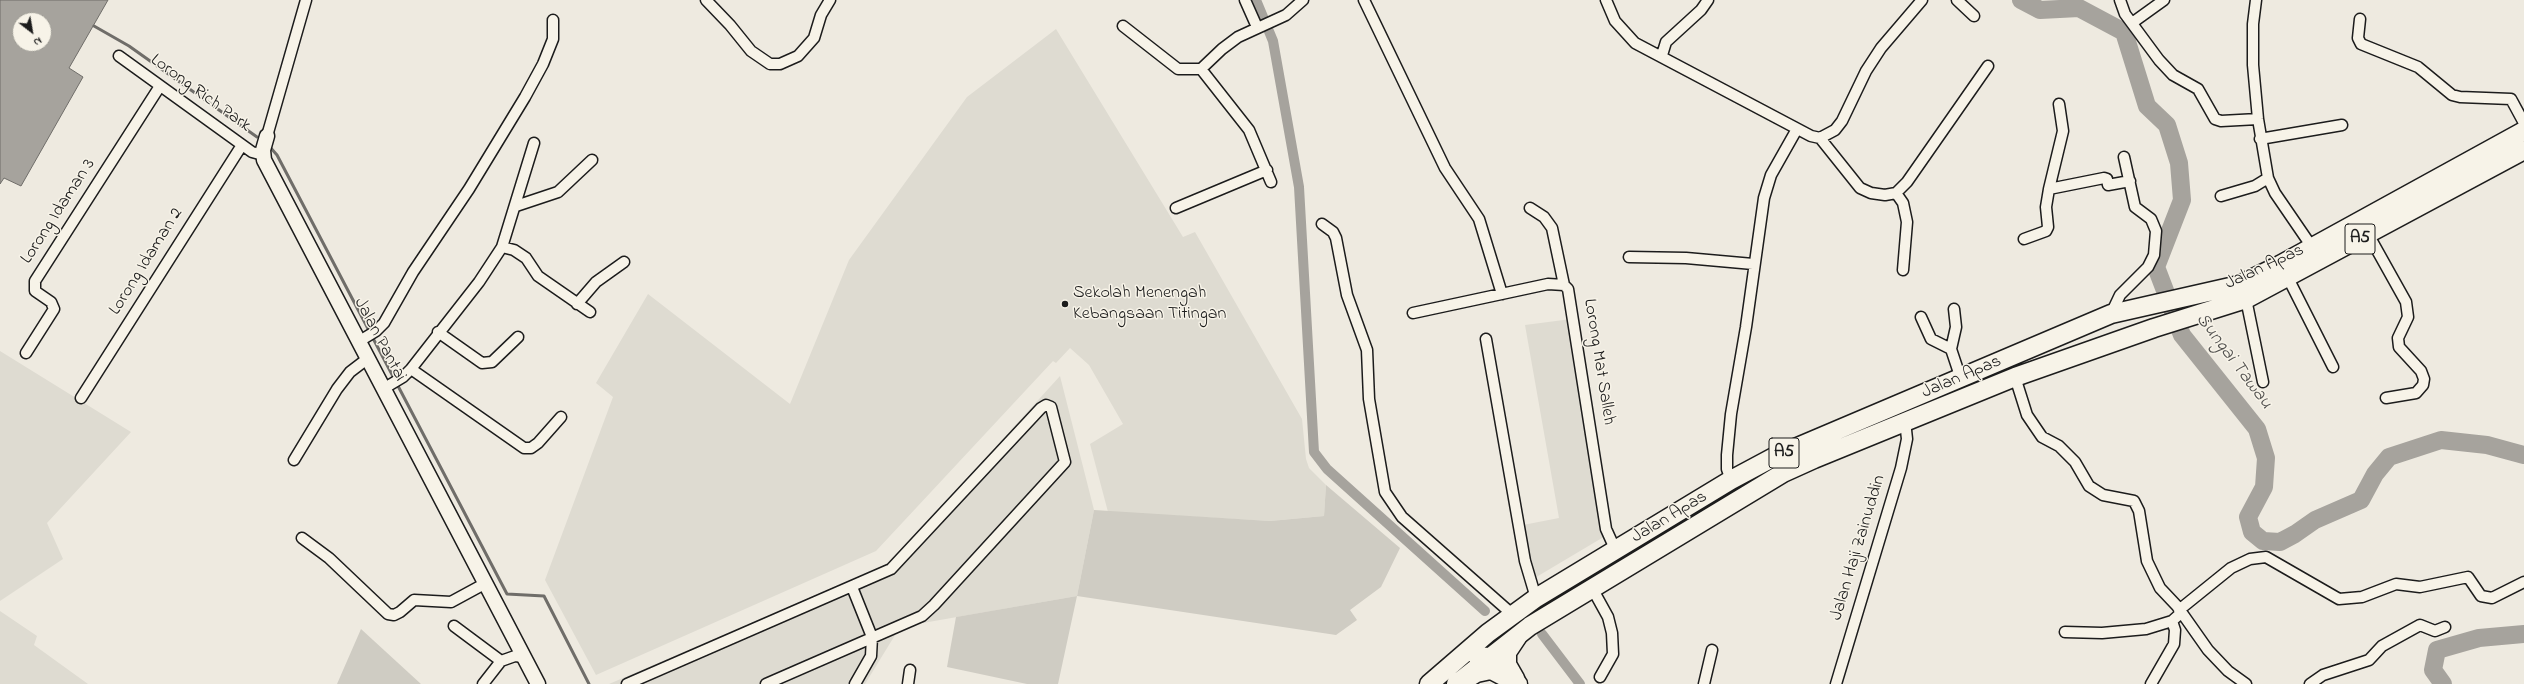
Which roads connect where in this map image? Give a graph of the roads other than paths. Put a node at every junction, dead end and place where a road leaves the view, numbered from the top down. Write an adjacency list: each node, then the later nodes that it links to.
1 (306, 0): 31 (street)
2 (706, 0): 3 (street)
3 (830, 0)
4 (1245, 0): 19 (street)
5 (1303, 0): 19 (street)
6 (1364, 0): 61 (street)
7 (1606, 0): 20 (street)
8 (1708, 0): 20 (street)
9 (1922, 0): 32 (street)
10 (1957, 0): 14 (street)
11 (2120, 0): 17 (street)
12 (2164, 0): 17 (street)
13 (2256, 0): 26 (street)
14 (1974, 16)
15 (2360, 19): 27 (street)
16 (553, 20): 72 (street)
17 (2132, 23): 26 (street)
18 (1123, 26): 23 (street)
19 (1259, 26): 23 (street)
20 (1662, 55): 29 (street)
21 (119, 56): 24 (street, Lorong Rich Park)
22 (1988, 66): 45 (street)
23 (1202, 69): 40 (street)
24 (160, 86): 35 (street, Lorong Rich Park); 76 (street, Lorong Idaman 3)
25 (2059, 104): 44 (street)
26 (2258, 119): 33 (street)
27 (2524, 122)
28 (2342, 125): 33 (street)
29 (1797, 129): 32 (street); 57 (street)
30 (2524, 131): 54 (highway, Jalan Apas / A5)
31 (267, 136): 37 (street)
32 (1820, 138): 45 (street)
33 (2260, 139): 41 (street)
34 (534, 143): 47 (street)
35 (242, 144): 37 (street, Lorong Rich Park); 84 (street, Lorong Idaman 2)
36 (2524, 150): 51 (highway, Jalan Apas / A5)
37 (263, 153): 72 (street, Jalan Pantai)
38 (2124, 157): 42 (street)
39 (592, 160): 47 (street)
40 (1267, 170): 43 (street); 48 (street)
41 (2268, 178): 46 (street); 54 (street)
42 (2130, 181): 44 (street); 67 (street)
43 (1271, 182)
44 (2049, 189): 52 (street)
45 (1896, 193): 58 (street)
46 (2221, 196)
47 (516, 206): 53 (street)
48 (1176, 208)
49 (1530, 208): 60 (street)
50 (1322, 224): 100 (street)
51 (2361, 238): 54 (highway); 59 (highway, Jalan Apas / A5); 85 (street)
52 (2024, 239)
53 (502, 247): 63 (street); 69 (street)
54 (2312, 247): 67 (highway, Jalan Apas / A5)
55 (1629, 257): 57 (street)
56 (624, 262): 63 (street)
57 (1753, 264): 89 (street)
58 (1902, 270)
59 (2288, 278): 62 (highway, Jalan Apas / A5); 78 (street)
60 (1564, 285): 61 (street, Lorong Mat Salleh); 93 (street, Lorong Mat Salleh)
61 (1502, 294): 66 (street, Lorong Mat Salleh)
62 (2246, 299): 74 (highway, Jalan Apas / A5); 82 (street)
63 (577, 304): 65 (street)
64 (1954, 309): 75 (street)
65 (590, 312)
66 (1413, 313)
67 (2111, 314): 73 (highway, Jalan Apas / A5)
68 (1921, 317): 75 (street)
69 (438, 332): 70 (street); 79 (street)
70 (518, 337)
71 (1486, 339): 98 (street)
72 (361, 340): 77 (street, Jalan Pantai)
73 (2046, 342): 74 (highway); 81 (highway, Jalan Apas / A5)
74 (2104, 346): 80 (highway, Jalan Apas / A5)
75 (1951, 349): 81 (street)
76 (26, 353)
77 (367, 359): 83 (street, Jalan Pantai); 88 (street)
78 (2333, 367)
79 (411, 369): 83 (street); 86 (street)
80 (2015, 377): 87 (highway, Jalan Apas / A5); 99 (street)
81 (1961, 379): 89 (highway, Jalan Apas / A5)
82 (2263, 382)
83 (386, 387): 95 (street, Jalan Pantai)
84 (81, 398)
85 (2386, 398)
86 (561, 417)
87 (1905, 421): 90 (highway, Jalan Apas / A5); 126 (street, Jalan Haji Zainuddin)
88 (294, 460)
89 (1731, 480): 91 (highway, Jalan Apas / A5)
90 (1725, 507): 91 (highway); 97 (highway, Jalan Apas / A5)
91 (1670, 518): 93 (highway, Jalan Apas / A5)
92 (302, 538): 95 (street)
93 (1616, 550): 98 (highway, Jalan Apas / A5)
94 (2524, 582): 99 (street)
95 (486, 583): 108 (street, Jalan Pantai)
96 (852, 588): 106 (street); 106 (street); 116 (street)
97 (1592, 588): 103 (highway, Jalan Apas / A5); 113 (street)
98 (1536, 598): 100 (highway, Jalan Apas / A5)
99 (2180, 611): 101 (street); 128 (street)
100 (1512, 614): 111 (highway, Jalan Apas / A5)
101 (2172, 621): 105 (street); 127 (street)
102 (454, 626): 110 (street)
103 (1530, 626): 109 (highway, Jalan Apas / A5); 124 (street)
104 (2445, 627): 129 (street)
105 (2065, 632)
106 (872, 637): 117 (street); 118 (street)
107 (1712, 650): 125 (street)
108 (523, 656): 110 (street); 115 (street, Jalan Pantai)
109 (1488, 657): 111 (highway); 121 (highway, Jalan Apas / A5); 124 (highway)
110 (501, 662): 114 (street)
111 (1454, 662): 120 (highway, Jalan Apas / A5)
112 (910, 670): 119 (street)
113 (1600, 677)
114 (483, 684)
115 (538, 684)
116 (627, 684)
117 (766, 684)
118 (855, 684)
119 (908, 684)
120 (1429, 684)
121 (1456, 684)
122 (1462, 684): 123 (street)
123 (1514, 684)
124 (1519, 684)
125 (1704, 684)
126 (1836, 684)
127 (2151, 684)
128 (2245, 684)
129 (2310, 684)

